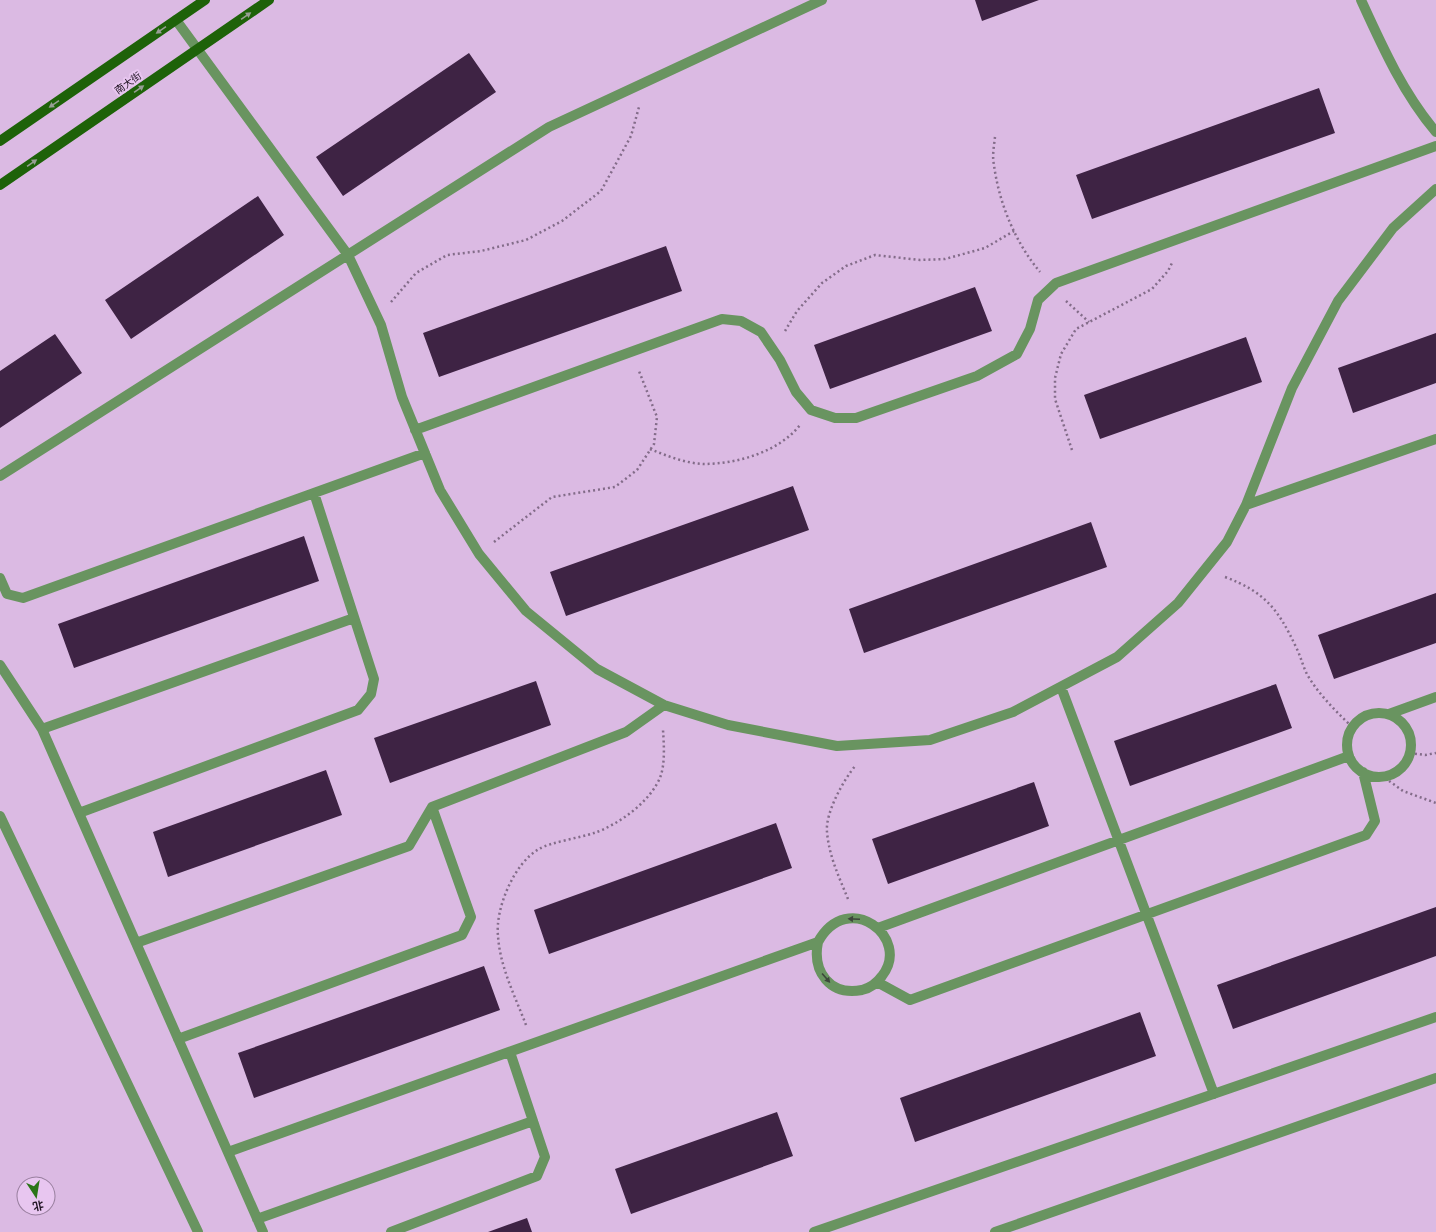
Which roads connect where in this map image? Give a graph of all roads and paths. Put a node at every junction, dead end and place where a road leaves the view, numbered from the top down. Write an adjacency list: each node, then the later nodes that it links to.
1 (204, 0): 5 (main road)
2 (269, 0): 6 (main road, 南大街, one-way to 2)
3 (822, 0): 7 (street)
4 (1362, 0): 8 (street)
5 (176, 20): 6 (street); 10 (main road, one-way to 10)
6 (197, 50): 12 (main road, 南大街, one-way to 6); 16 (street)
7 (647, 81): 16 (street); 18 (path)
8 (1436, 132)
9 (995, 137): 14 (path)
10 (0, 140)
11 (1436, 146): 15 (street)
12 (0, 185)
13 (1436, 189): 30 (street)
14 (1014, 231): 17 (path); 20 (path)
15 (1187, 236): 17 (street); 19 (path)
16 (348, 255): 18 (street); 28 (street)
17 (1053, 287): 19 (path); 22 (street)
18 (378, 318): 23 (street)
19 (1090, 322): 26 (path)
20 (774, 350): 21 (street); 22 (street)
21 (632, 352): 23 (street); 25 (path)
22 (811, 410): 25 (path)
23 (415, 430): 27 (street)
24 (1436, 439): 30 (street)
25 (650, 449): 31 (path)
26 (1072, 450)
27 (425, 453): 29 (street); 31 (street)
28 (0, 476)
29 (314, 493): 33 (street); 34 (street)
30 (1246, 505): 32 (street)
31 (479, 554): 38 (street)
32 (1206, 569): 36 (street); 40 (path)
33 (0, 578)
34 (354, 618): 41 (street); 50 (street)
35 (0, 666): 41 (street)
36 (1061, 687): 42 (street); 52 (street)
37 (1436, 697): 39 (street)
38 (660, 708): 42 (street); 49 (street); 61 (path)
39 (1390, 714): 40 (street); 43 (street)
40 (1352, 727): 45 (street)
41 (42, 730): 50 (street)
42 (875, 743): 54 (path)
43 (1410, 753): 44 (path); 47 (street)
44 (1436, 753)
45 (1349, 756): 46 (street); 52 (street)
46 (1362, 772): 47 (street); 53 (street)
47 (1383, 777): 48 (path)
48 (1436, 804)
49 (432, 807): 57 (street); 60 (street)
50 (79, 813): 57 (street)
51 (0, 816): 68 (street)
52 (1119, 840): 53 (street); 55 (street)
53 (1146, 914): 58 (street); 64 (street)
54 (856, 918): 55 (street); 56 (street, one-way to 56)
55 (878, 928): 58 (street)
56 (818, 942): 58 (street, one-way to 58); 61 (street)
57 (136, 943): 60 (street)
58 (877, 982)
59 (1436, 1017): 64 (street)
60 (178, 1039): 66 (street)
61 (533, 1044): 62 (street)
62 (510, 1052): 65 (street); 66 (street)
63 (1436, 1078): 72 (street)
64 (1214, 1094): 71 (street)
65 (533, 1121): 67 (street); 70 (street)
66 (228, 1152): 67 (street)
67 (257, 1219): 69 (street)
68 (198, 1232)
69 (263, 1232)
70 (391, 1232)
71 (814, 1232)
72 (996, 1232)

